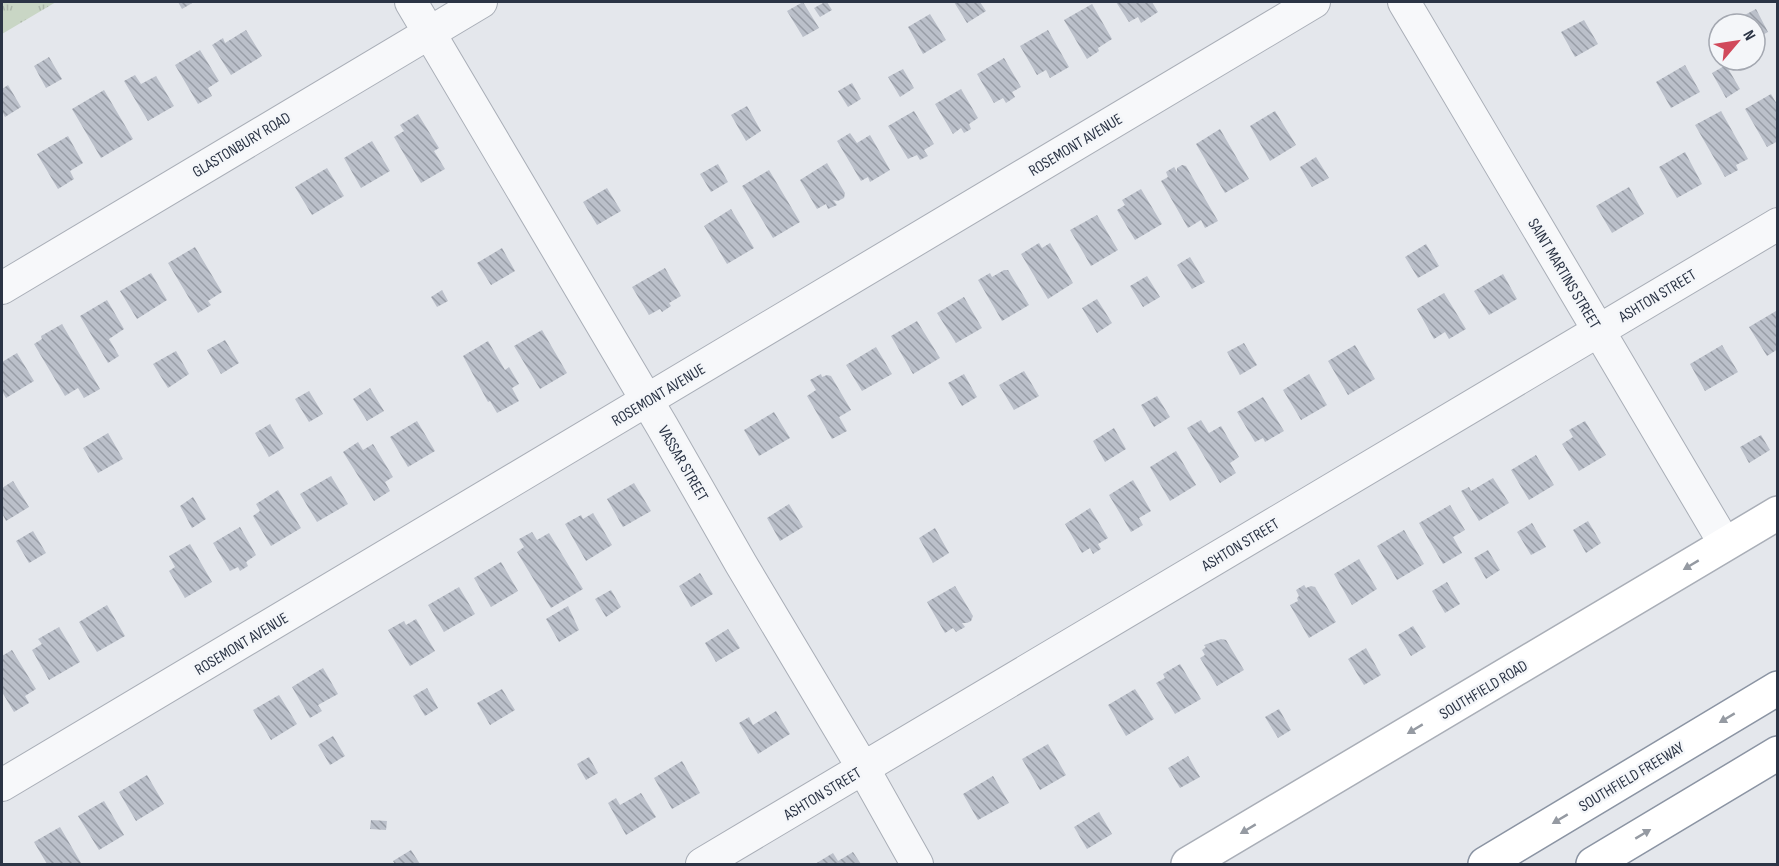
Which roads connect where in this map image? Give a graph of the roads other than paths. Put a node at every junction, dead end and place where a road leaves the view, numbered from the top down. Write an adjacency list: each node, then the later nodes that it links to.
1 (411, 2): 5 (street, VASSAR STREET)
2 (481, 2): 5 (street, GLASTONBURY ROAD)
3 (1314, 2): 9 (street, ROSEMONT AVENUE)
4 (1404, 2): 8 (street, SAINT MARTINS STREET)
5 (429, 33): 7 (street, GLASTONBURY ROAD); 9 (street, VASSAR STREET)
6 (1778, 224): 8 (street, ASHTON STREET)
7 (2, 288)
8 (1599, 330): 11 (street, SAINT MARTINS STREET); 14 (street, ASHTON STREET)
9 (647, 400): 14 (street, VASSAR STREET); 15 (street, ROSEMONT AVENUE)
10 (1778, 513): 11 (main road, SOUTHFIELD ROAD)
11 (1725, 544): 18 (main road, SOUTHFIELD ROAD, one-way to 18)
12 (1778, 688): 19 (main road, SOUTHFIELD FREEWAY, one-way to 19)
13 (1778, 753): 20 (main road, one-way to 13)
14 (863, 768): 16 (street, ASHTON STREET); 17 (street, VASSAR STREET)
15 (2, 785)
16 (702, 864)
17 (917, 864)
18 (1188, 864)
19 (1485, 864)
20 (1593, 864)

